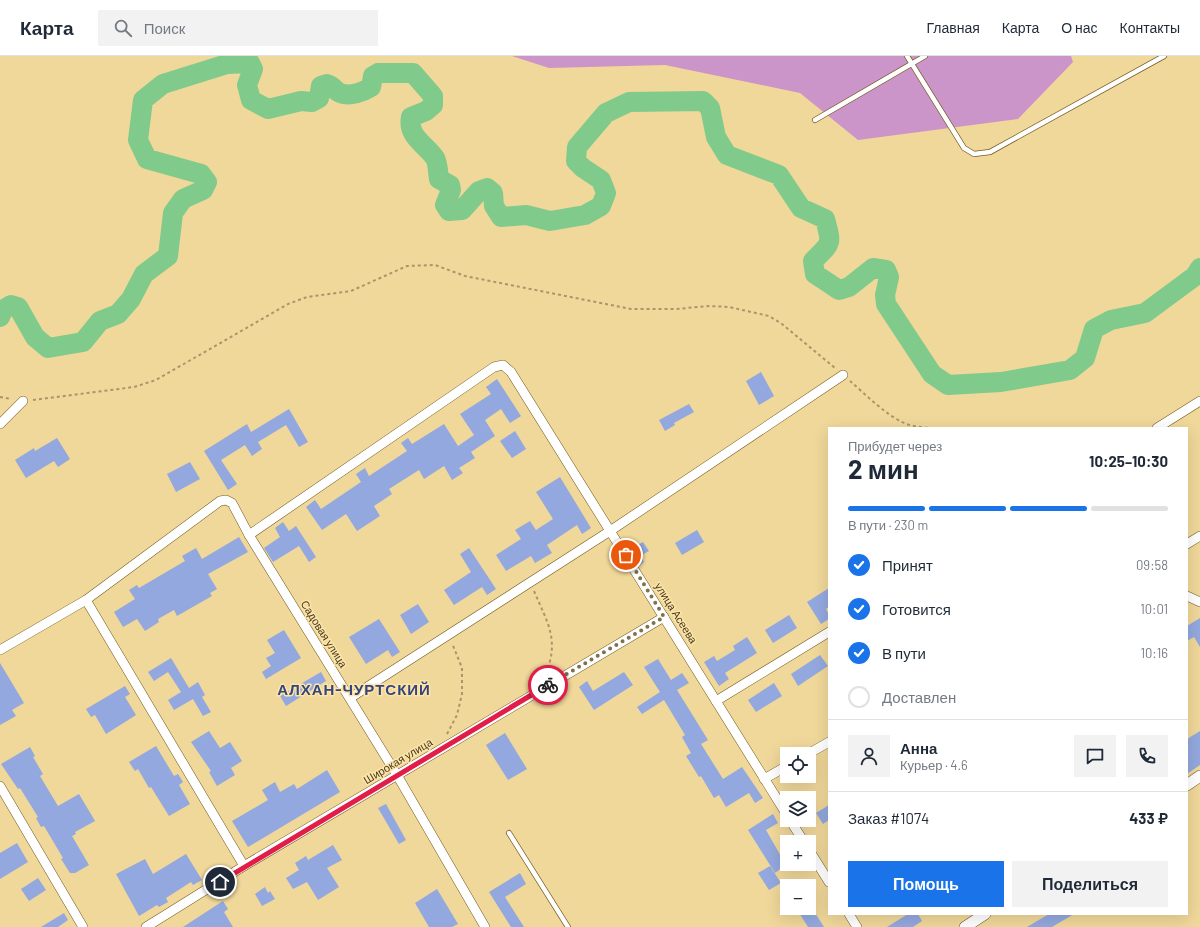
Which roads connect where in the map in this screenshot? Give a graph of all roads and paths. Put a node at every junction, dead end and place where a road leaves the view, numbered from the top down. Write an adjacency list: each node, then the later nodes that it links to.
1 (906, 56): 4 (lane)
2 (925, 56): 4 (lane)
3 (1164, 56): 4 (lane)
4 (912, 64): 5 (lane)
5 (815, 120)
6 (843, 375): 8 (path); 11 (path); 13 (street)
7 (0, 396): 8 (path)
8 (23, 401): 10 (street)
9 (1200, 401): 12 (street)
10 (0, 424)
11 (924, 427)
12 (1159, 427)
13 (610, 531): 14 (street, улица Асеева); 17 (street); 21 (street, улица Асеева)
14 (249, 535): 19 (street, Садовая улица); 26 (street, Садовая улица)
15 (1200, 536): 16 (street)
16 (1188, 543)
17 (530, 582): 23 (street); 25 (path)
18 (1188, 596): 20 (street)
19 (86, 600): 24 (street); 40 (street)
20 (1200, 602)
21 (664, 617): 25 (street, Широкая улица); 27 (street, улица Асеева)
22 (828, 633): 27 (street)
23 (448, 635): 26 (street); 30 (path)
24 (0, 650)
25 (538, 691): 30 (street, Широкая улица)
26 (350, 698): 32 (street, Садовая улица)
27 (716, 701): 34 (street, улица Асеева)
28 (828, 743): 29 (street)
29 (816, 749)
30 (436, 752): 32 (street, Широкая улица)
31 (780, 770): 34 (street)
32 (397, 775): 40 (street, Широкая улица); 46 (street, Садовая улица)
33 (1200, 776): 35 (street)
34 (764, 780): 37 (street, улица Асеева)
35 (1188, 784)
36 (0, 786): 44 (street)
37 (780, 805)
38 (509, 833): 47 (lane)
39 (816, 861): 41 (street)
40 (244, 866): 45 (street, Широкая улица)
41 (828, 880)
42 (850, 915): 48 (street)
43 (983, 915): 49 (street)
44 (83, 927)
45 (146, 927)
46 (485, 927)
47 (568, 927)
48 (857, 927)
49 (965, 927)

